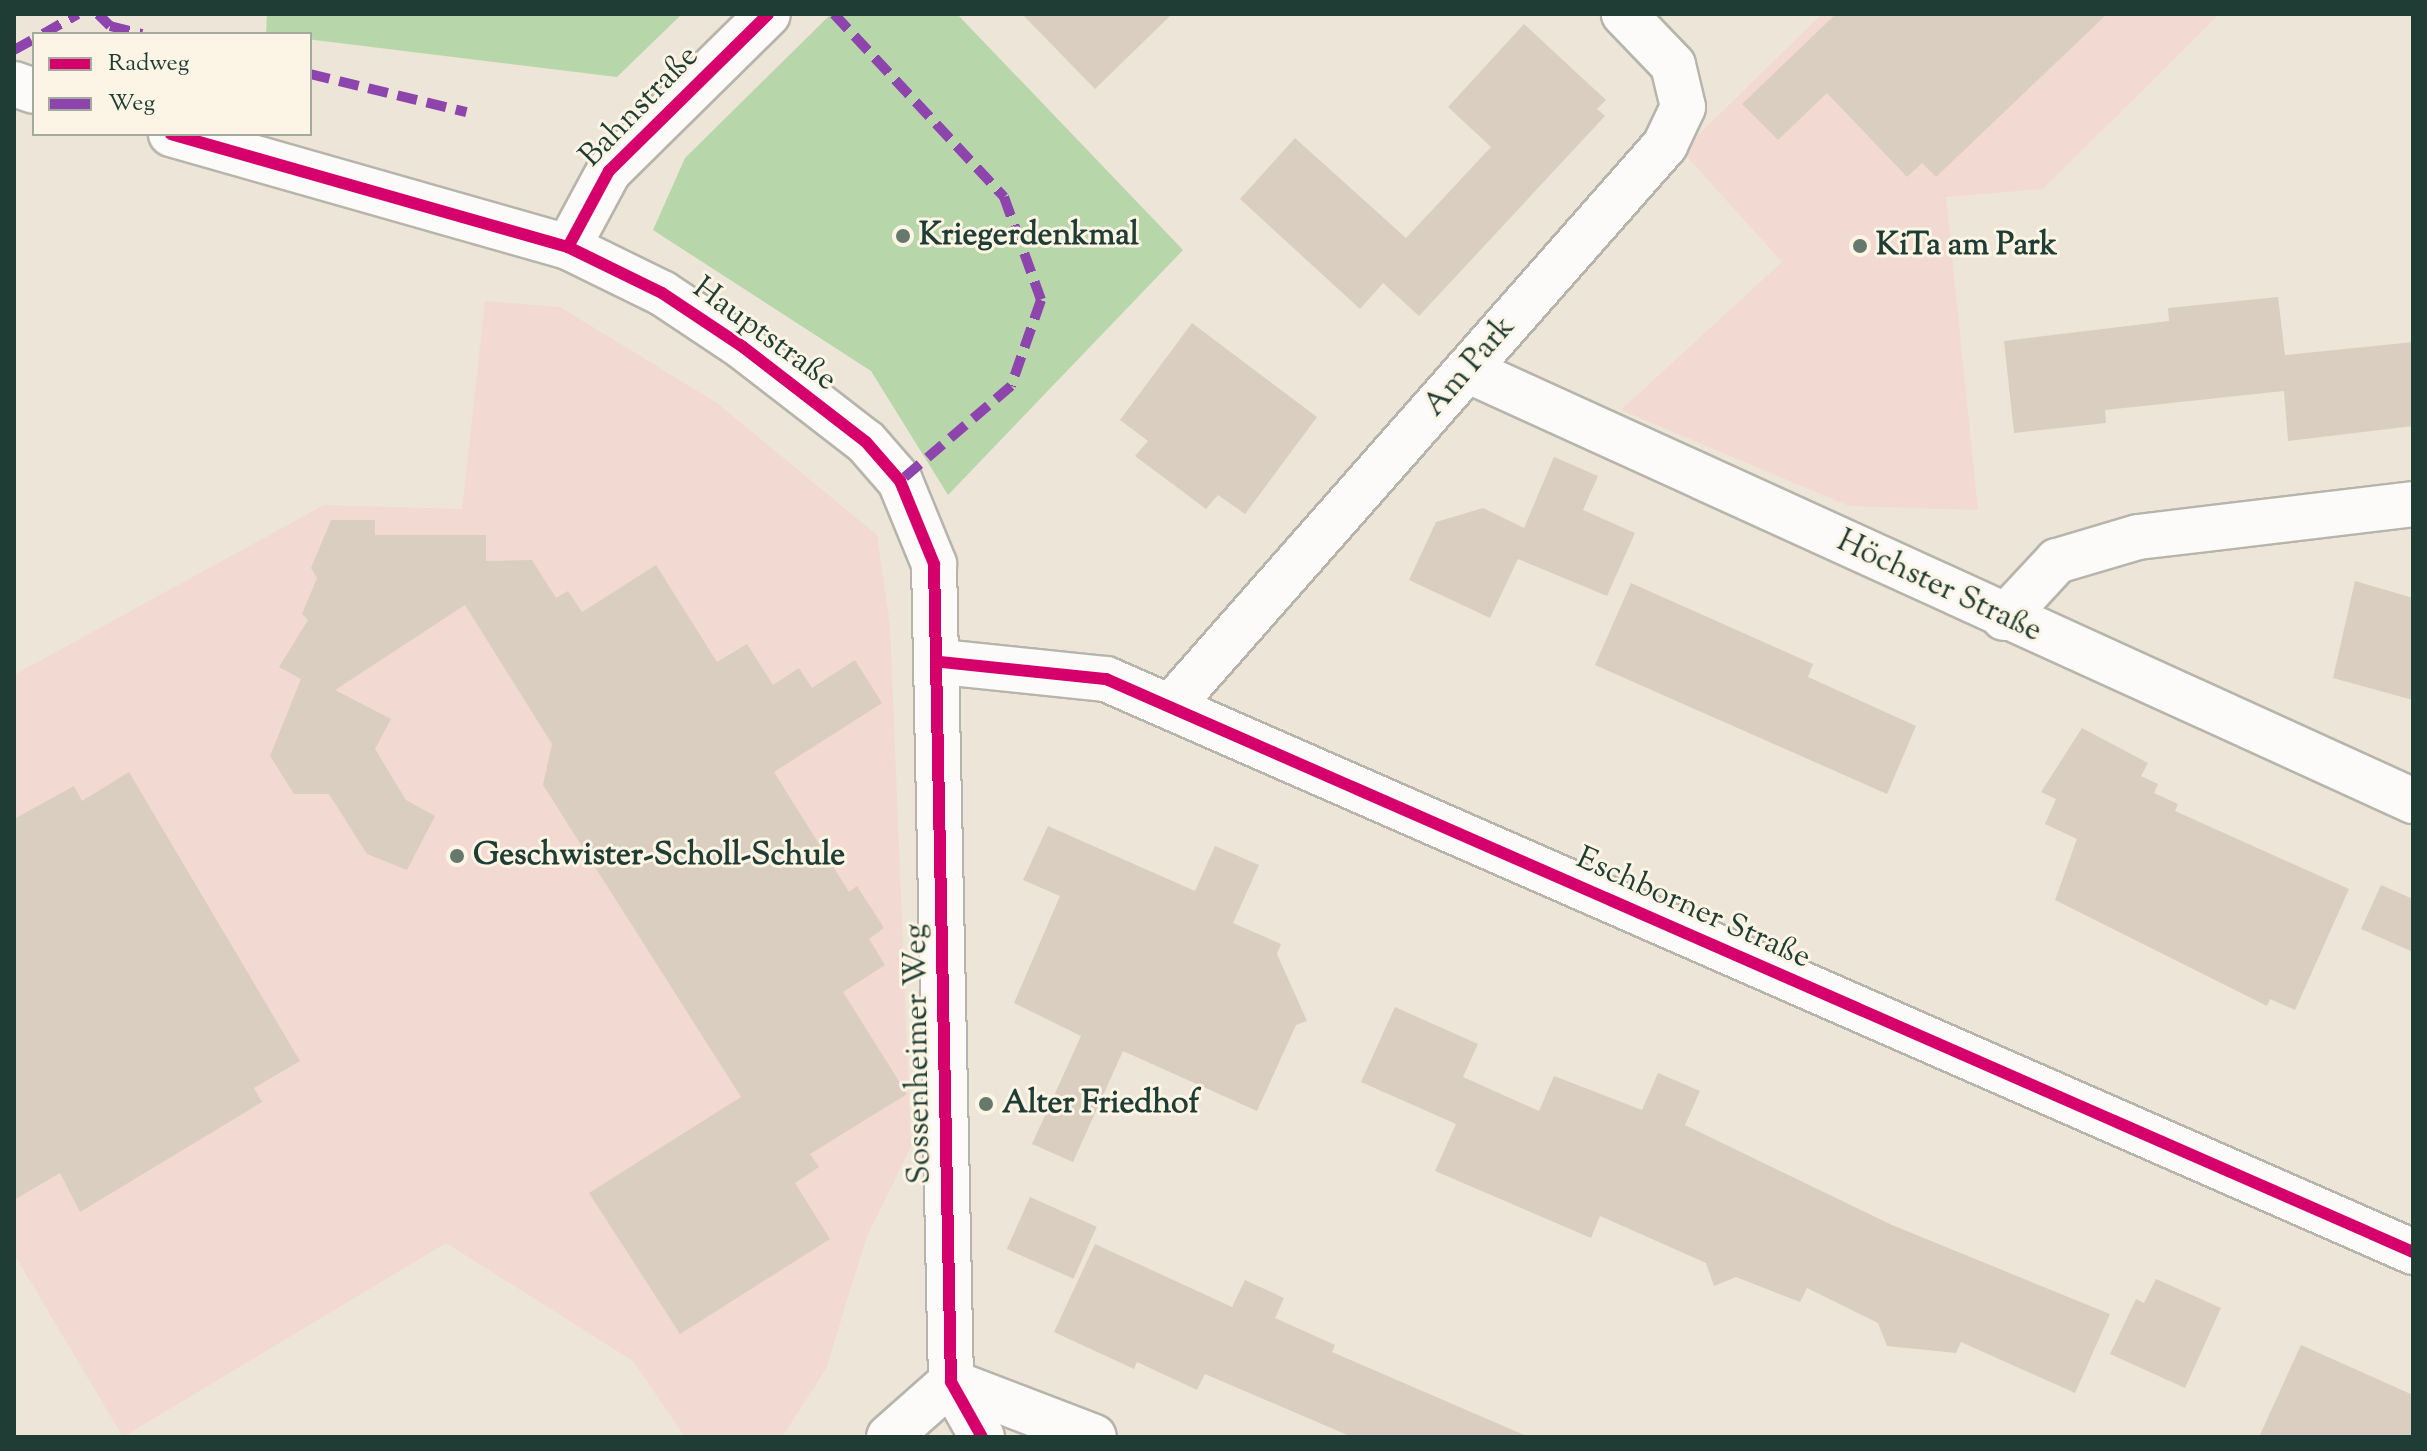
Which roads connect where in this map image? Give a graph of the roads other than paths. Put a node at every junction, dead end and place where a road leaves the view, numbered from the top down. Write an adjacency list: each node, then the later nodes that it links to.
1 (768, 14): 4 (street, Bahnstraße)
2 (1624, 14): 5 (street, Am Park)
3 (178, 136): 4 (street, Hauptstraße)
4 (568, 247): 8 (street, Hauptstraße)
5 (1467, 370): 7 (street, Höchster Straße); 9 (street, Am Park)
6 (2413, 504): 7 (street)
7 (2004, 618): 10 (street, Höchster Straße)
8 (941, 662): 9 (street, Eschborner Straße); 12 (street, Sossenheimer Weg)
9 (1171, 706): 11 (street, Eschborner Straße)
10 (2413, 801)
11 (2413, 1252)
12 (951, 1382): 13 (street); 14 (street, Sossenheimer Weg); 15 (street)
13 (889, 1437)
14 (982, 1437)
15 (1094, 1437)

